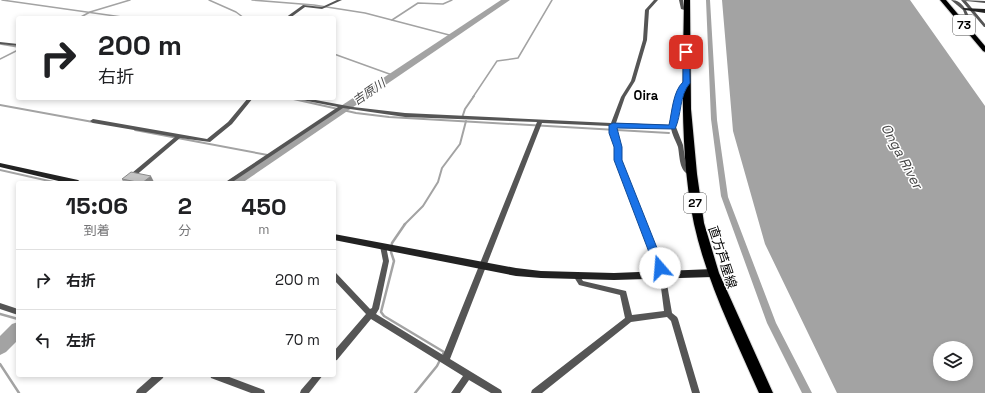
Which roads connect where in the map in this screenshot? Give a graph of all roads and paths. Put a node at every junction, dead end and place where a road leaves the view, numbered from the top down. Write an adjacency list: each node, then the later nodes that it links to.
1 (340, 0): 12 (street)
2 (656, 0): 25 (street)
3 (681, 0): 9 (street)
4 (943, 0): 14 (main road, 73)
5 (953, 0): 10 (street)
6 (963, 0): 10 (street)
7 (966, 0): 8 (street)
8 (985, 2)
9 (687, 5): 19 (main road, 直方芦屋線 / 27)
10 (967, 9): 11 (street); 13 (street); 14 (street)
11 (985, 11)
12 (290, 16)
13 (983, 21): 15 (street)
14 (965, 25): 18 (main road, 73)
15 (985, 26)
16 (0, 43): 17 (street)
17 (16, 45)
18 (985, 50)
19 (686, 83): 26 (street); 29 (main road, 直方芦屋線 / 27)
20 (249, 100): 27 (street)
21 (308, 100): 22 (street)
22 (342, 106): 24 (street); 32 (street)
23 (93, 121): 27 (street)
24 (540, 121): 25 (street); 35 (street)
25 (613, 125): 26 (street); 36 (street)
26 (673, 127): 29 (street)
27 (178, 137): 31 (street)
28 (0, 165): 30 (street)
29 (692, 174): 37 (main road, 直方芦屋線 / 27)
30 (69, 181)
31 (125, 181)
32 (230, 181)
33 (336, 237): 34 (street)
34 (383, 246): 35 (street); 43 (street)
35 (482, 265): 39 (street); 47 (street)
36 (660, 268)
37 (713, 273): 39 (street); 59 (main road, 直方芦屋線 / 27)
38 (336, 277): 43 (street)
39 (577, 277): 45 (street)
40 (664, 280): 44 (street)
41 (0, 306): 42 (street)
42 (16, 311)
43 (370, 314): 46 (street); 47 (street)
44 (668, 314): 45 (street); 58 (street)
45 (629, 319): 57 (street)
46 (336, 355)
47 (445, 361): 48 (street)
48 (468, 375): 55 (street); 56 (street)
49 (158, 377): 52 (street)
50 (219, 377): 53 (street)
51 (317, 377): 54 (street)
52 (140, 393)
53 (260, 393)
54 (304, 393)
55 (455, 393)
56 (498, 393)
57 (535, 393)
58 (696, 393)
59 (766, 393)

